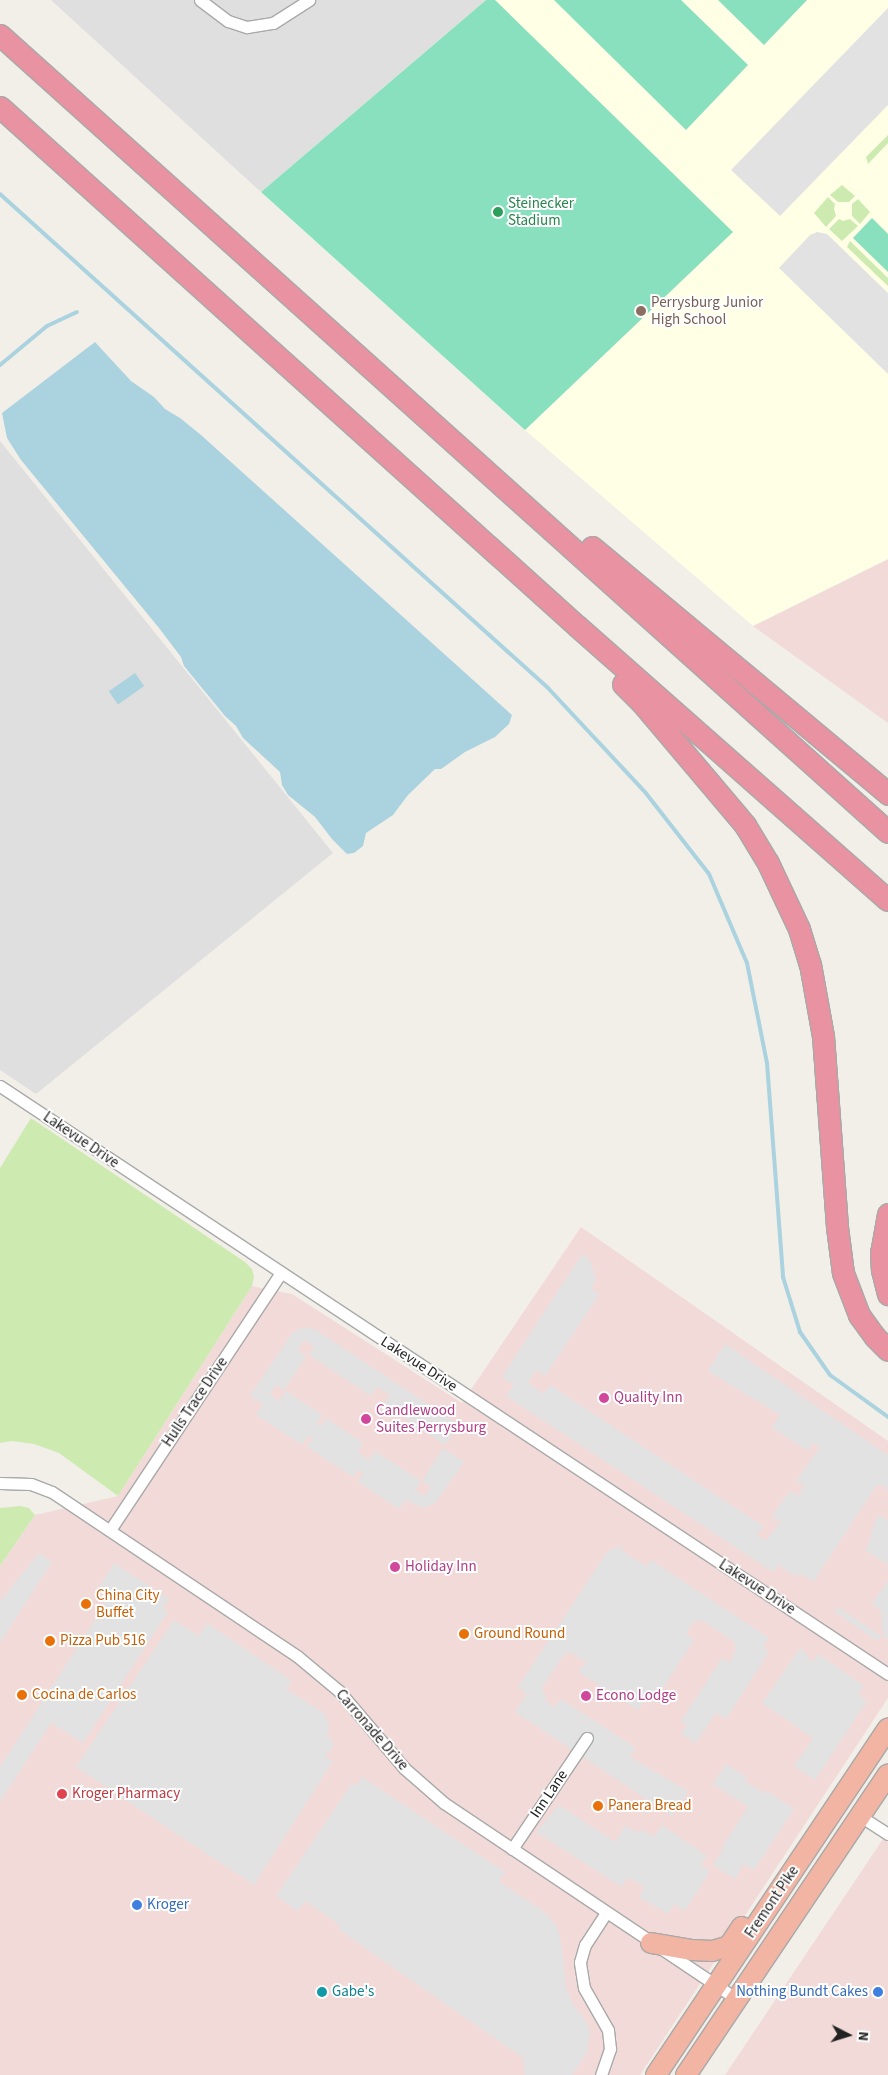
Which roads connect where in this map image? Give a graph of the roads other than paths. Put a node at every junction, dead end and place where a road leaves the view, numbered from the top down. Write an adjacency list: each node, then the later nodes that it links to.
1 (200, 0): 2 (street)
2 (309, 0)
3 (0, 36): 5 (highway)
4 (0, 107): 6 (highway)
5 (389, 384): 7 (highway); 8 (highway)
6 (576, 626): 9 (highway); 14 (highway)
7 (888, 794)
8 (888, 832)
9 (888, 900)
10 (0, 1086): 12 (street, Lakevue Drive)
11 (888, 1214): 13 (highway)
12 (281, 1273): 16 (street, Hulls Trace Drive); 17 (street, Lakevue Drive)
13 (888, 1294)
14 (888, 1350)
15 (0, 1483): 16 (street, Carronade Drive)
16 (110, 1530): 23 (street, Carronade Drive)
17 (888, 1674)
18 (888, 1728): 24 (highway, Fremont Pike)
19 (586, 1738): 23 (street, Inn Lane)
20 (888, 1774): 21 (highway, Fremont Pike)
21 (860, 1816): 22 (street); 28 (highway, Fremont Pike)
22 (888, 1834)
23 (512, 1849): 25 (street, Carronade Drive)
24 (794, 1869): 26 (highway); 27 (highway, Fremont Pike)
25 (606, 1913): 26 (street, Carronade Drive); 29 (street)
26 (652, 1942): 27 (street, Carronade Drive)
27 (716, 1986): 28 (street, Carronade Drive); 30 (highway, Fremont Pike)
28 (737, 1999): 31 (highway, Fremont Pike)
29 (601, 2075)
30 (656, 2075)
31 (686, 2075)

